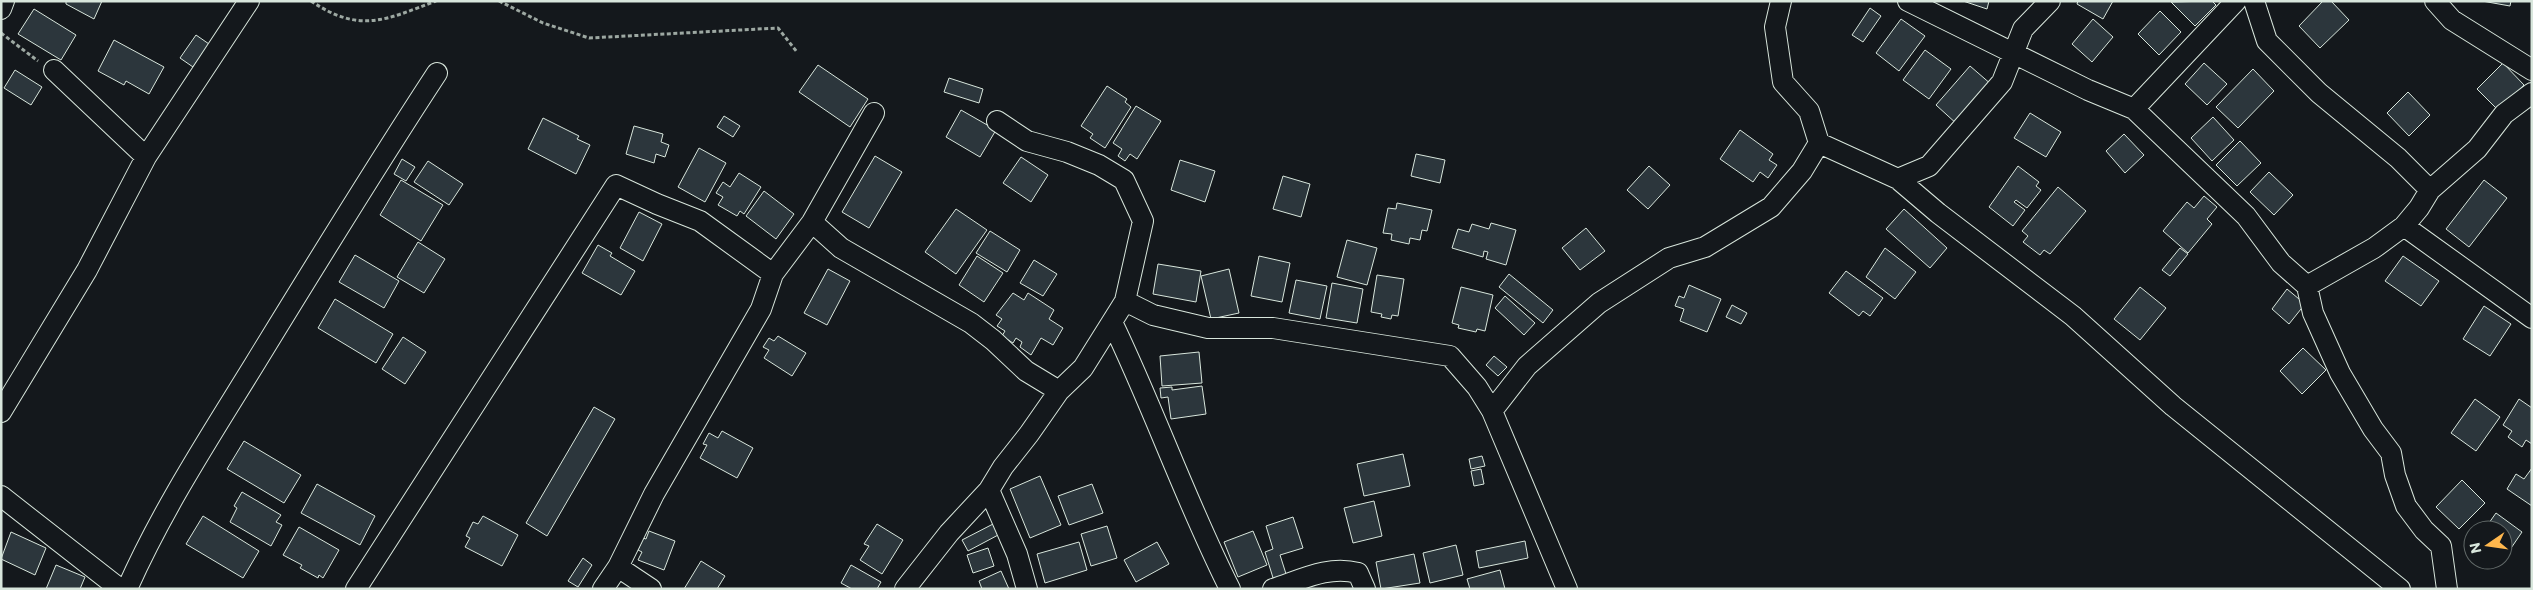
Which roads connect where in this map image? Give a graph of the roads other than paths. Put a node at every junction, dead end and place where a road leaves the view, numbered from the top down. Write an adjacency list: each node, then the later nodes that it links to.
1 (4, 1): 9 (street)
2 (250, 1): 19 (street)
3 (1781, 1): 18 (street)
4 (1908, 1): 10 (street)
5 (2050, 1): 10 (street)
6 (2236, 1): 15 (street)
7 (2254, 1): 21 (street)
8 (2435, 1): 12 (street)
9 (1, 9)
10 (2014, 53): 15 (street); 20 (street)
11 (54, 70): 19 (street)
12 (2532, 70)
13 (437, 73): 36 (street)
14 (2532, 93): 21 (street)
15 (2134, 109): 25 (street)
16 (874, 113): 22 (street)
17 (997, 121): 26 (street)
18 (1819, 143): 20 (street); 30 (street)
19 (146, 157): 31 (street)
20 (1898, 179): 46 (street)
21 (2430, 190): 23 (street)
22 (812, 222): 24 (street); 29 (street)
23 (2404, 226): 25 (street); 27 (street)
24 (773, 274): 34 (street); 37 (street)
25 (2307, 286): 47 (street)
26 (1125, 301): 28 (street); 30 (street)
27 (2532, 318)
28 (1112, 322): 29 (street); 42 (street)
29 (1059, 391): 32 (street)
30 (1492, 411): 45 (street)
31 (1, 412)
32 (989, 490): 40 (street); 41 (street)
33 (1, 496): 35 (street)
34 (618, 567): 38 (street); 39 (street)
35 (120, 589)
36 (127, 589)
37 (356, 589)
38 (603, 589)
39 (651, 589)
40 (905, 589)
41 (1027, 589)
42 (1230, 589)
43 (1273, 589): 44 (street)
44 (1365, 589)
45 (1567, 589)
46 (2400, 589)
47 (2447, 589)

